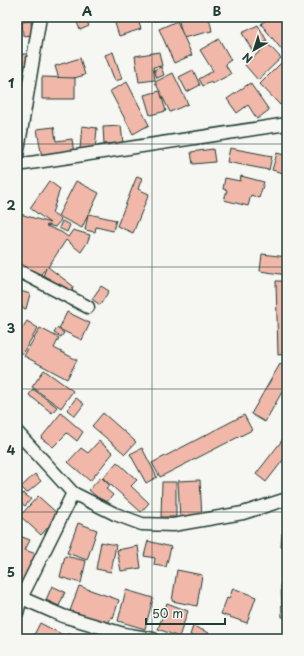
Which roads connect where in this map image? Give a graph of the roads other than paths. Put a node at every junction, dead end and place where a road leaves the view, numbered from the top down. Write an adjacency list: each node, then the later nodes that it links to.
1 (40, 17): 3 (street)
2 (287, 124): 4 (street)
3 (17, 156)
4 (17, 165)
5 (17, 270): 6 (street)
6 (88, 307)
7 (17, 432): 8 (street)
8 (73, 493): 9 (street); 10 (street)
9 (287, 499)
10 (19, 597): 11 (street); 12 (street)
11 (17, 613)
12 (102, 633): 13 (street)
13 (153, 639)

